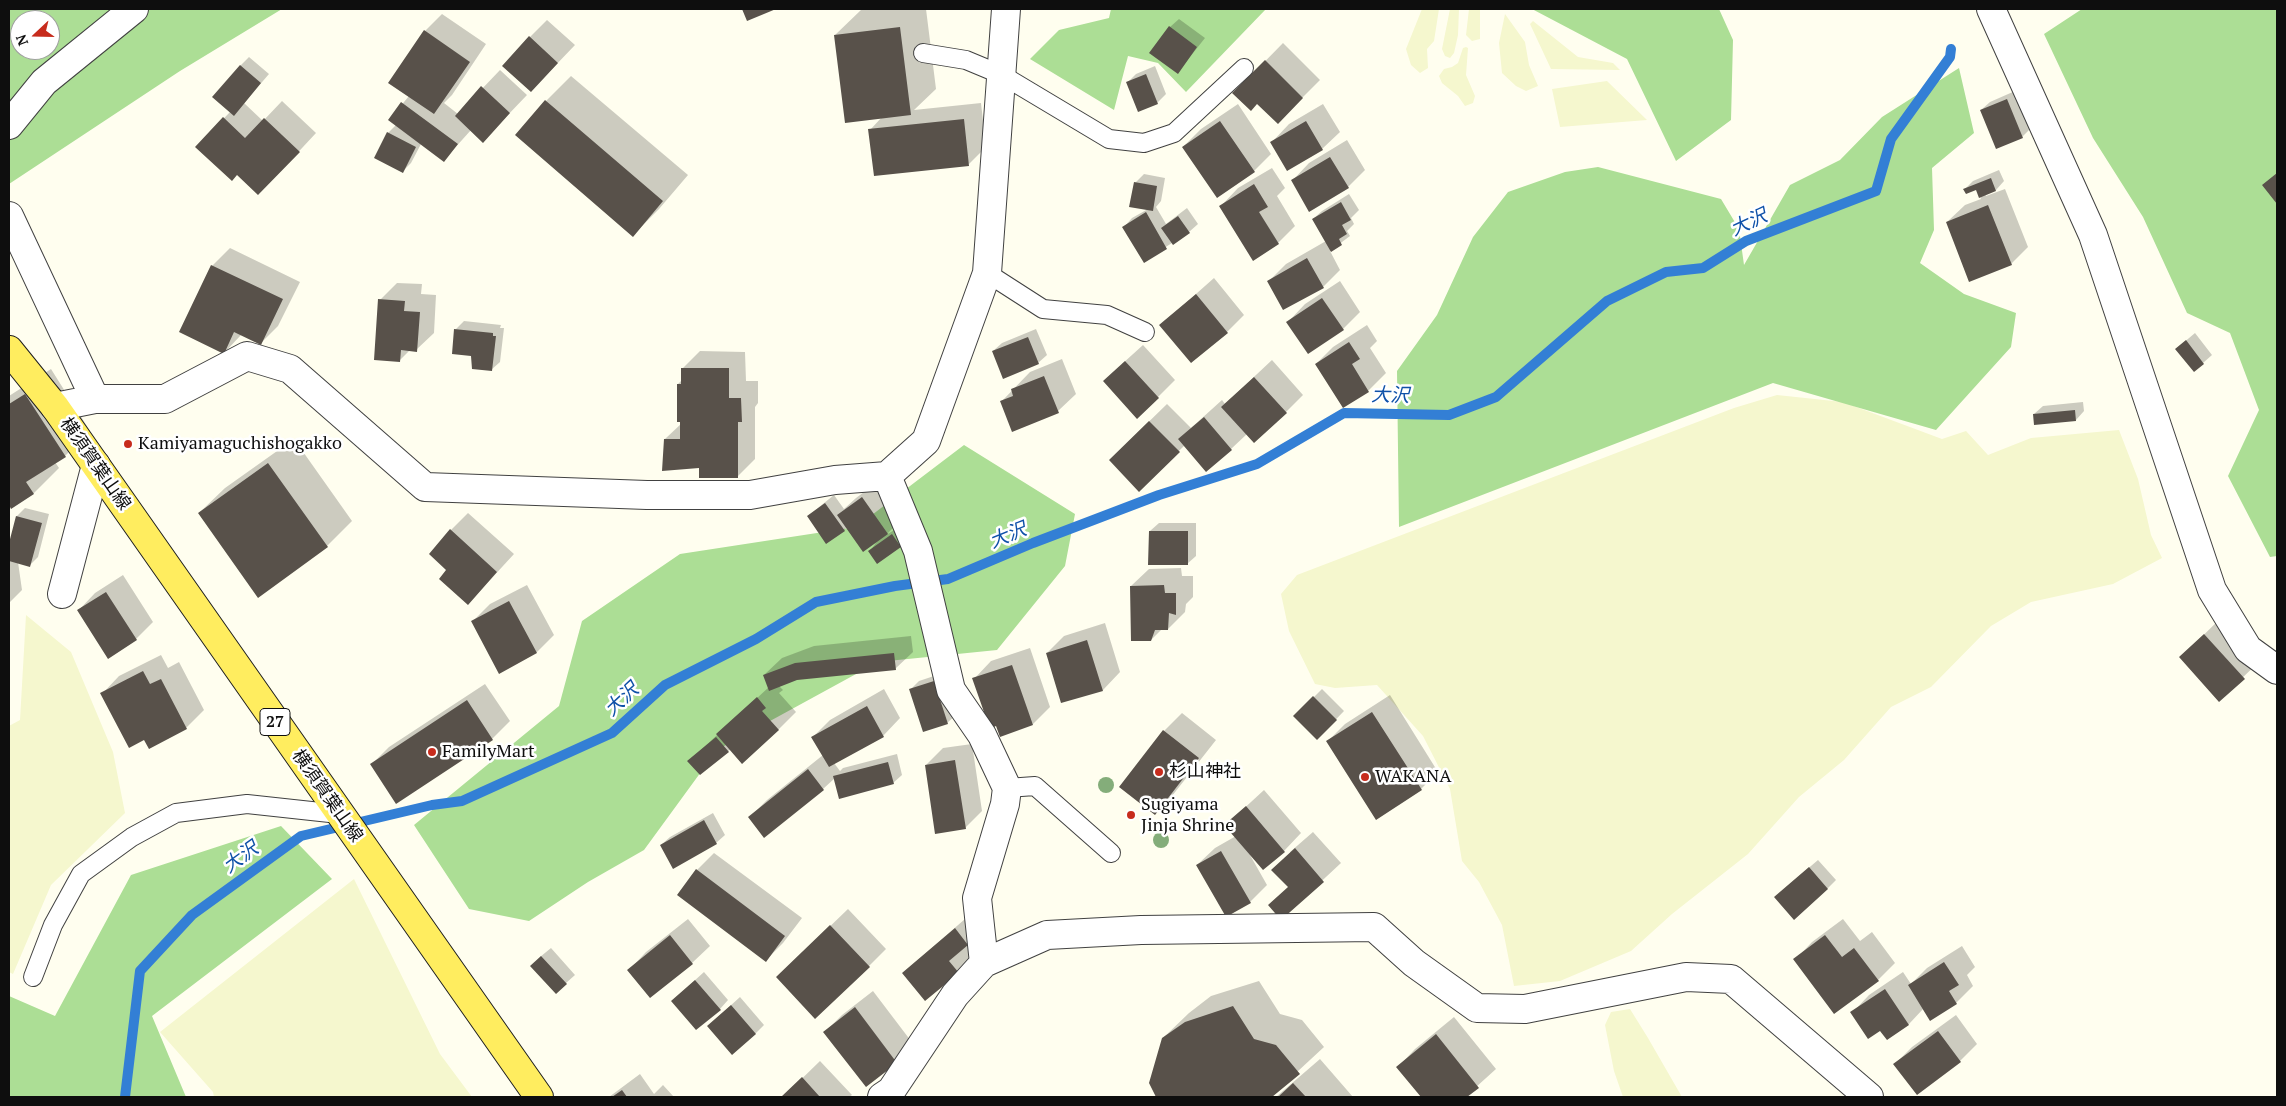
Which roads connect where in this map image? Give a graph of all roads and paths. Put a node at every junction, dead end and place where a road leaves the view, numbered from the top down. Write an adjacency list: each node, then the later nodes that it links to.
1 (134, 9): 7 (street)
2 (1006, 9): 6 (street)
3 (1991, 9): 17 (street)
4 (923, 54): 6 (lane)
5 (1244, 68): 6 (lane)
6 (1002, 75): 9 (street)
7 (9, 125)
8 (9, 216): 12 (street)
9 (987, 273): 10 (lane); 15 (street)
10 (1145, 332)
11 (12, 360): 13 (main road, 横須賀葉山線 / 27)
12 (95, 399): 13 (street); 15 (street)
13 (55, 407): 14 (main road, 横須賀葉山線 / 27)
14 (96, 464): 16 (street); 19 (main road, 横須賀葉山線 / 27)
15 (888, 476): 18 (street)
16 (62, 594)
17 (2277, 670)
18 (1007, 788): 20 (lane); 21 (street)
19 (339, 814): 22 (lane); 24 (main road, 横須賀葉山線 / 27)
20 (1111, 853)
21 (984, 963): 23 (street); 25 (street)
22 (33, 977)
23 (889, 1095)
24 (539, 1097)
25 (1869, 1097)

